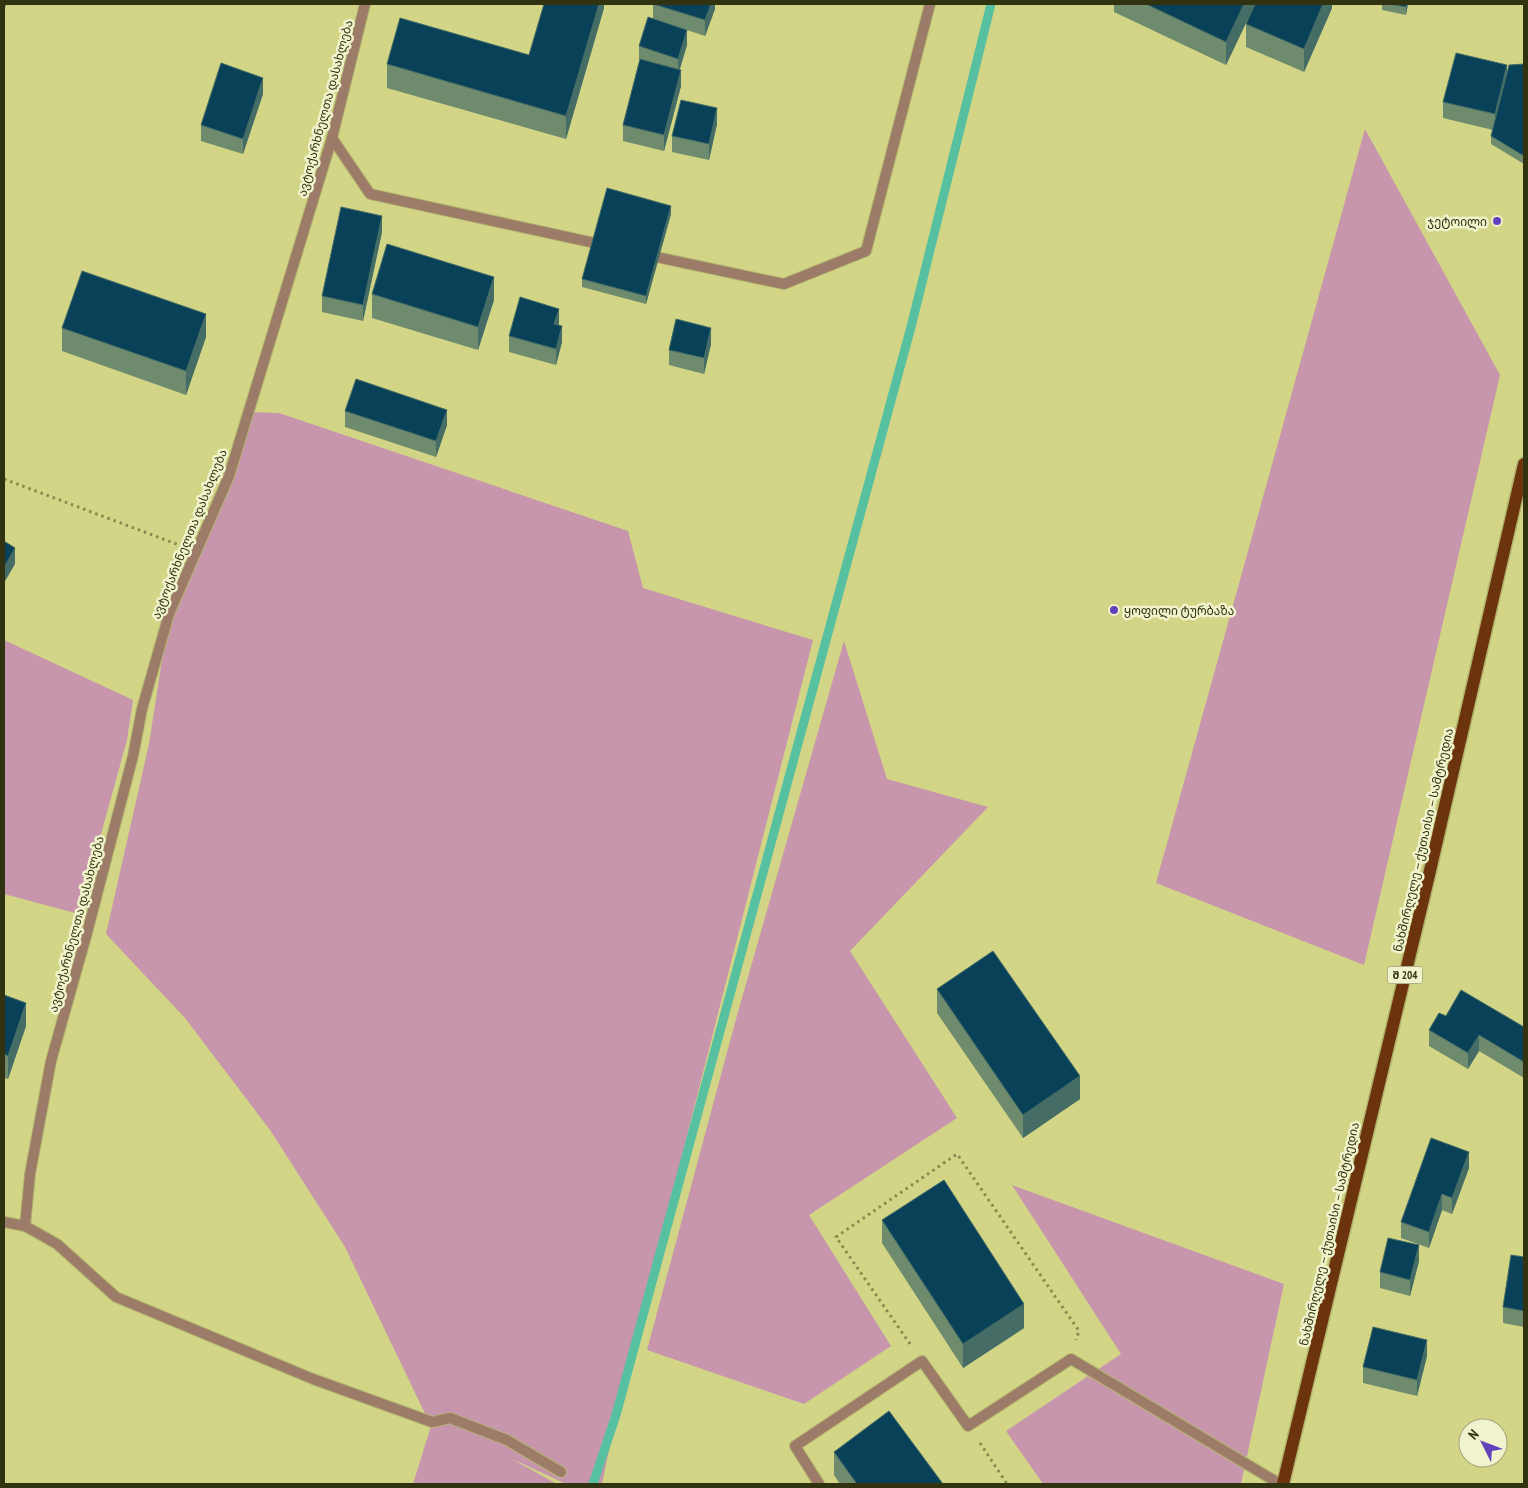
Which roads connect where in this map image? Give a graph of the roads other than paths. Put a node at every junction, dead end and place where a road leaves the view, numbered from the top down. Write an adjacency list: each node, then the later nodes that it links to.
1 (365, 4): 3 (street, ავტოქარხნელთა დასახლება)
2 (930, 4): 5 (street)
3 (332, 138): 4 (street); 8 (street, ავტოქარხნელთა დასახლება)
4 (610, 247)
5 (639, 253)
6 (1524, 464): 11 (main road, ნახშირღელე — ქუთაისი — სამტრედია / შ 204)
7 (4, 1222): 8 (street)
8 (25, 1226): 9 (street)
9 (561, 1472)
10 (819, 1484): 11 (street)
11 (1281, 1484)

